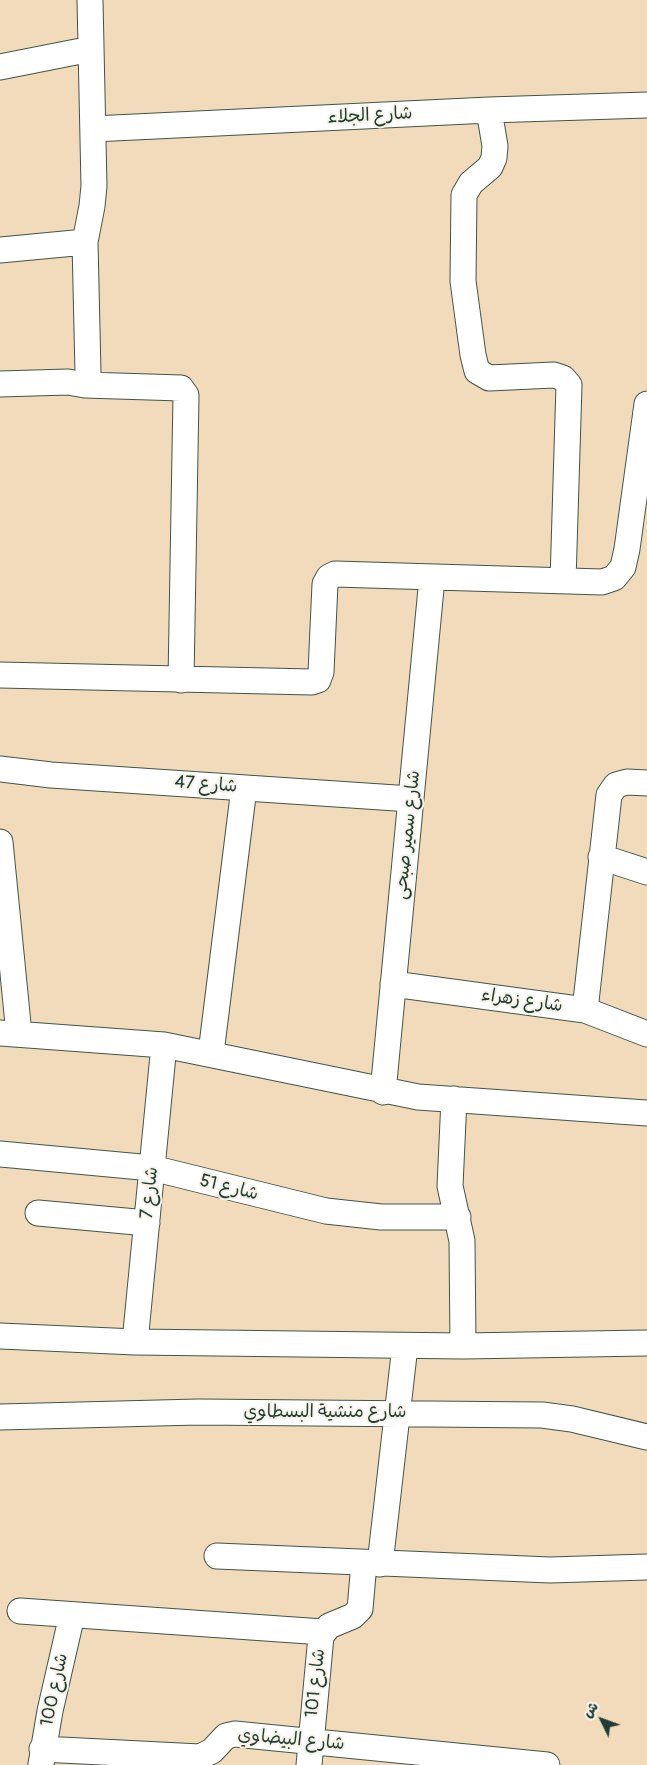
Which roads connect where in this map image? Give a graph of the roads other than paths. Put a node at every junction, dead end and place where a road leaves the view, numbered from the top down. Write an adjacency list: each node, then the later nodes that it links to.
1 (90, 0): 2 (street)
2 (91, 49): 3 (street); 6 (street)
3 (0, 66)
4 (647, 105): 5 (street, شارع الجلاء)
5 (489, 110): 6 (street, شارع الجلاء); 13 (street)
6 (93, 129): 7 (street)
7 (85, 242): 8 (street); 10 (street)
8 (0, 250)
9 (0, 384): 10 (street)
10 (86, 385): 15 (street)
11 (647, 404): 13 (street)
12 (432, 578): 13 (street); 15 (street); 19 (street, شارع سمير صبحى)
13 (563, 581)
14 (0, 674): 15 (street)
15 (181, 680)
16 (0, 769): 18 (street, شارع 47)
17 (647, 783): 21 (street)
18 (244, 788): 19 (street, شارع 47); 28 (street)
19 (411, 800): 23 (street, شارع سمير صبحى)
20 (0, 842): 25 (street)
21 (601, 857): 22 (street); 24 (street)
22 (647, 872)
23 (393, 984): 24 (street, شارع زهراء); 29 (street, شارع سمير صبحى)
24 (585, 1010): 26 (street, شارع زهراء)
25 (10, 1033): 27 (street)
26 (647, 1034)
27 (164, 1045): 28 (street); 33 (street, شارع 7)
28 (211, 1054): 29 (street)
29 (383, 1092): 30 (street)
30 (454, 1099): 31 (street); 35 (street)
31 (647, 1113)
32 (0, 1154): 33 (street, شارع 51)
33 (152, 1168): 35 (street, شارع 51); 36 (street, شارع 7)
34 (38, 1213): 36 (street)
35 (458, 1217): 41 (street)
36 (147, 1222): 38 (street, شارع 7)
37 (0, 1336): 38 (street)
38 (135, 1342): 40 (street)
39 (647, 1343): 41 (street)
40 (404, 1346): 41 (street); 42 (street)
41 (463, 1346)
42 (397, 1413): 43 (street, شارع منشية البسطاوي); 44 (street, شارع منشية البسطاوي); 46 (street)
43 (0, 1417)
44 (647, 1437)
45 (217, 1556): 46 (street)
46 (372, 1563): 47 (street); 50 (street, شارع 101)
47 (647, 1567)
48 (20, 1611): 49 (street)
49 (72, 1615): 50 (street); 52 (street, شارع 100)
50 (323, 1632): 51 (street, شارع 101)
51 (310, 1753): 52 (street, شارع البيضاوي); 53 (street, شارع البيضاوي)
52 (41, 1757)
53 (547, 1765)

